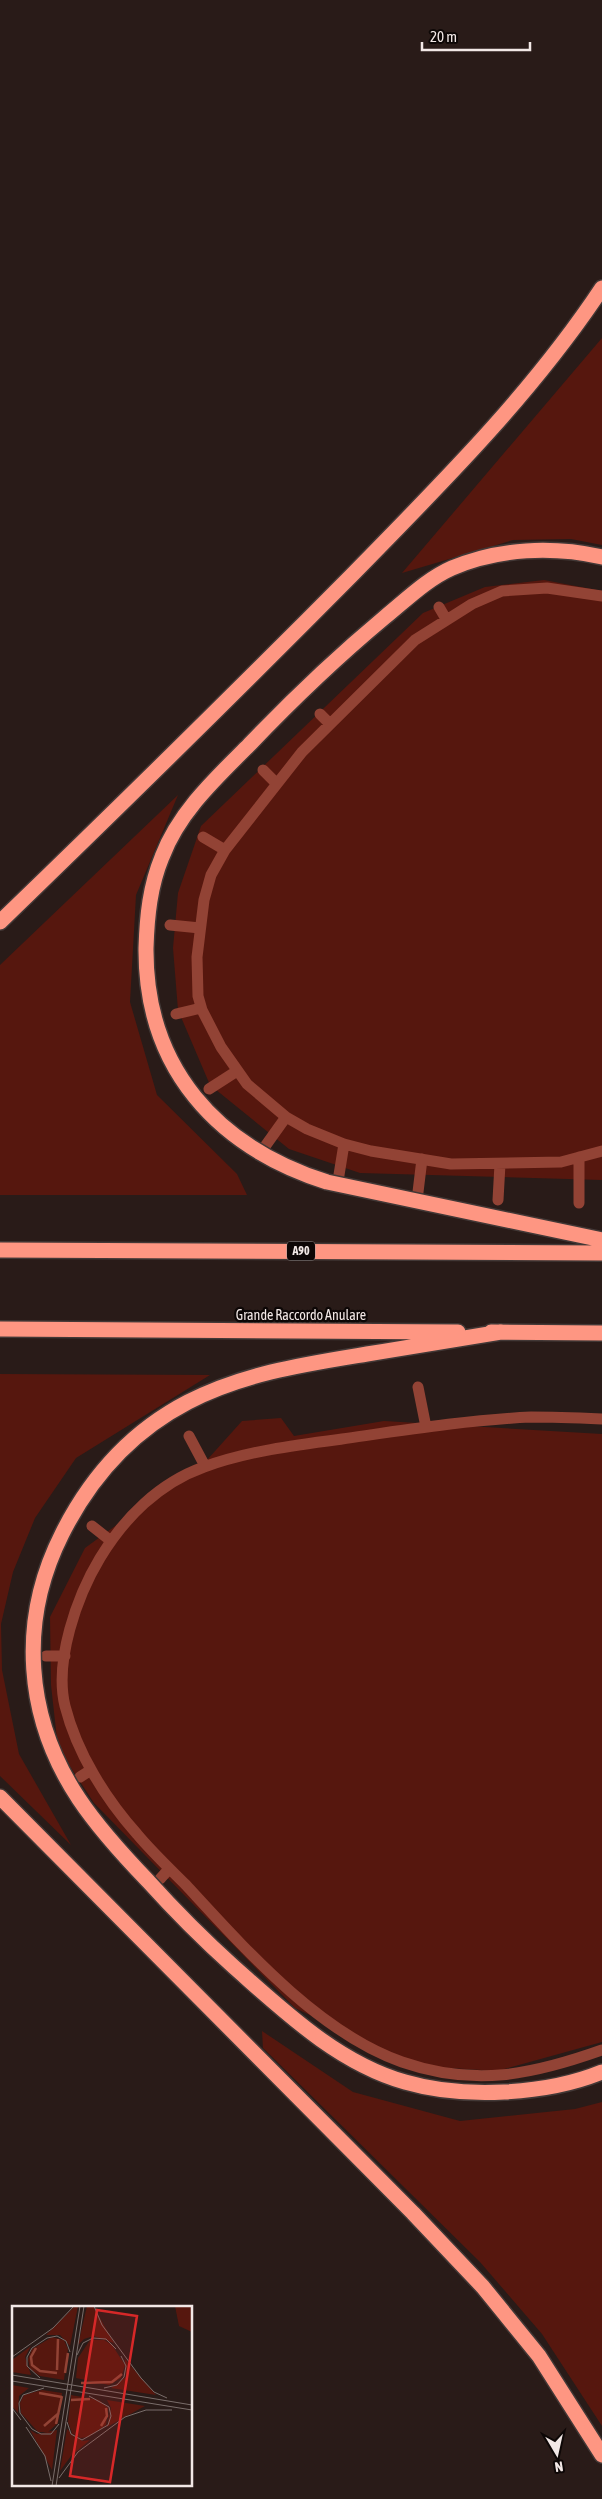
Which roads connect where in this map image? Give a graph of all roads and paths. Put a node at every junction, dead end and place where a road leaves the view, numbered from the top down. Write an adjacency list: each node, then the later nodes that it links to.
1 (602, 288): 3 (highway)
2 (602, 557): 4 (highway)
3 (0, 922)
4 (602, 1240)
5 (0, 1250): 6 (highway, A90)
6 (602, 1252)
7 (0, 1329): 8 (highway, Grande Raccordo Anulare)
8 (502, 1332): 9 (highway, Grande Raccordo Anulare); 11 (highway)
9 (602, 1333)
10 (0, 1797): 12 (highway)
11 (602, 2072)
12 (602, 2455)

